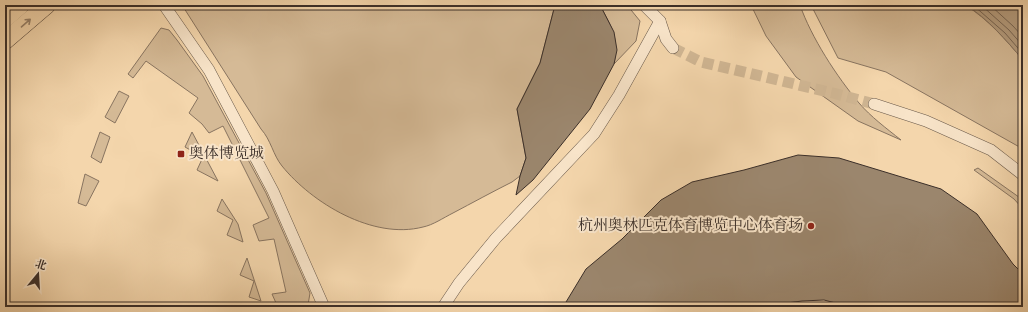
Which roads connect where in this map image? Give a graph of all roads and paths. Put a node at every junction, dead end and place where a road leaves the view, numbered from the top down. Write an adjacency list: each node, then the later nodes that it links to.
1 (21, 5): 5 (main road)
2 (47, 5): 7 (main road, one-way to 2)
3 (164, 5): 11 (street)
4 (644, 5): 6 (street)
5 (5, 19)
6 (660, 21): 8 (street); 12 (street)
7 (5, 41)
8 (673, 48)
9 (874, 104): 10 (street)
10 (1023, 175)
11 (324, 307)
12 (443, 307)

